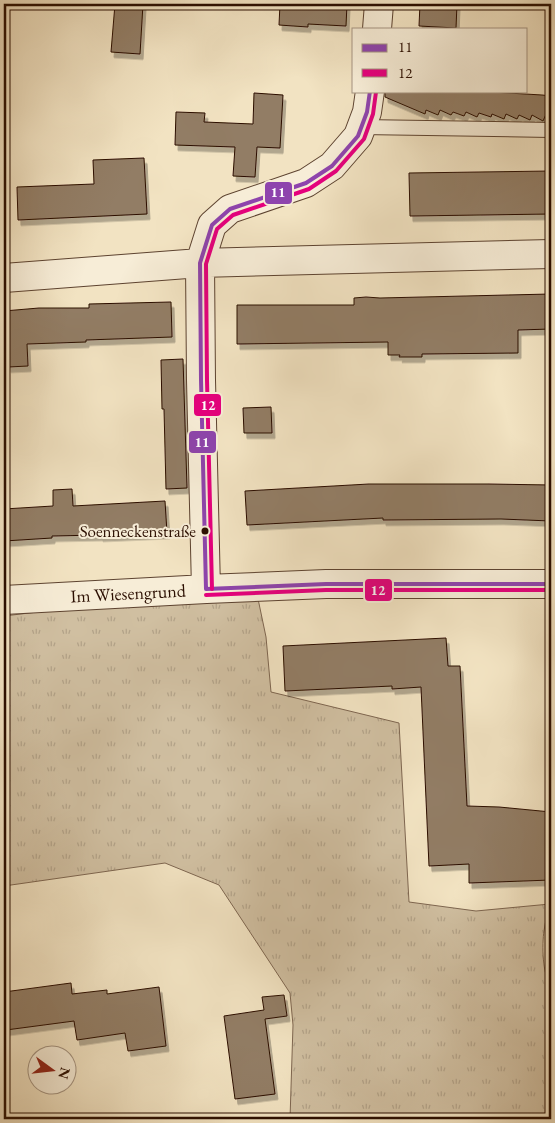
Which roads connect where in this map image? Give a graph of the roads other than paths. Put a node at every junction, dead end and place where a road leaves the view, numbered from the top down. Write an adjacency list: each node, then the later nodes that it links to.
1 (378, 4): 2 (street)
2 (377, 28)
3 (370, 92): 4 (street)
4 (361, 127): 5 (lane); 7 (street)
5 (551, 130)
6 (551, 254): 7 (street)
7 (200, 263): 8 (street); 10 (street)
8 (4, 278)
9 (551, 584): 10 (street, Im Wiesengrund)
10 (206, 589): 11 (street, Im Wiesengrund)
11 (4, 600)

